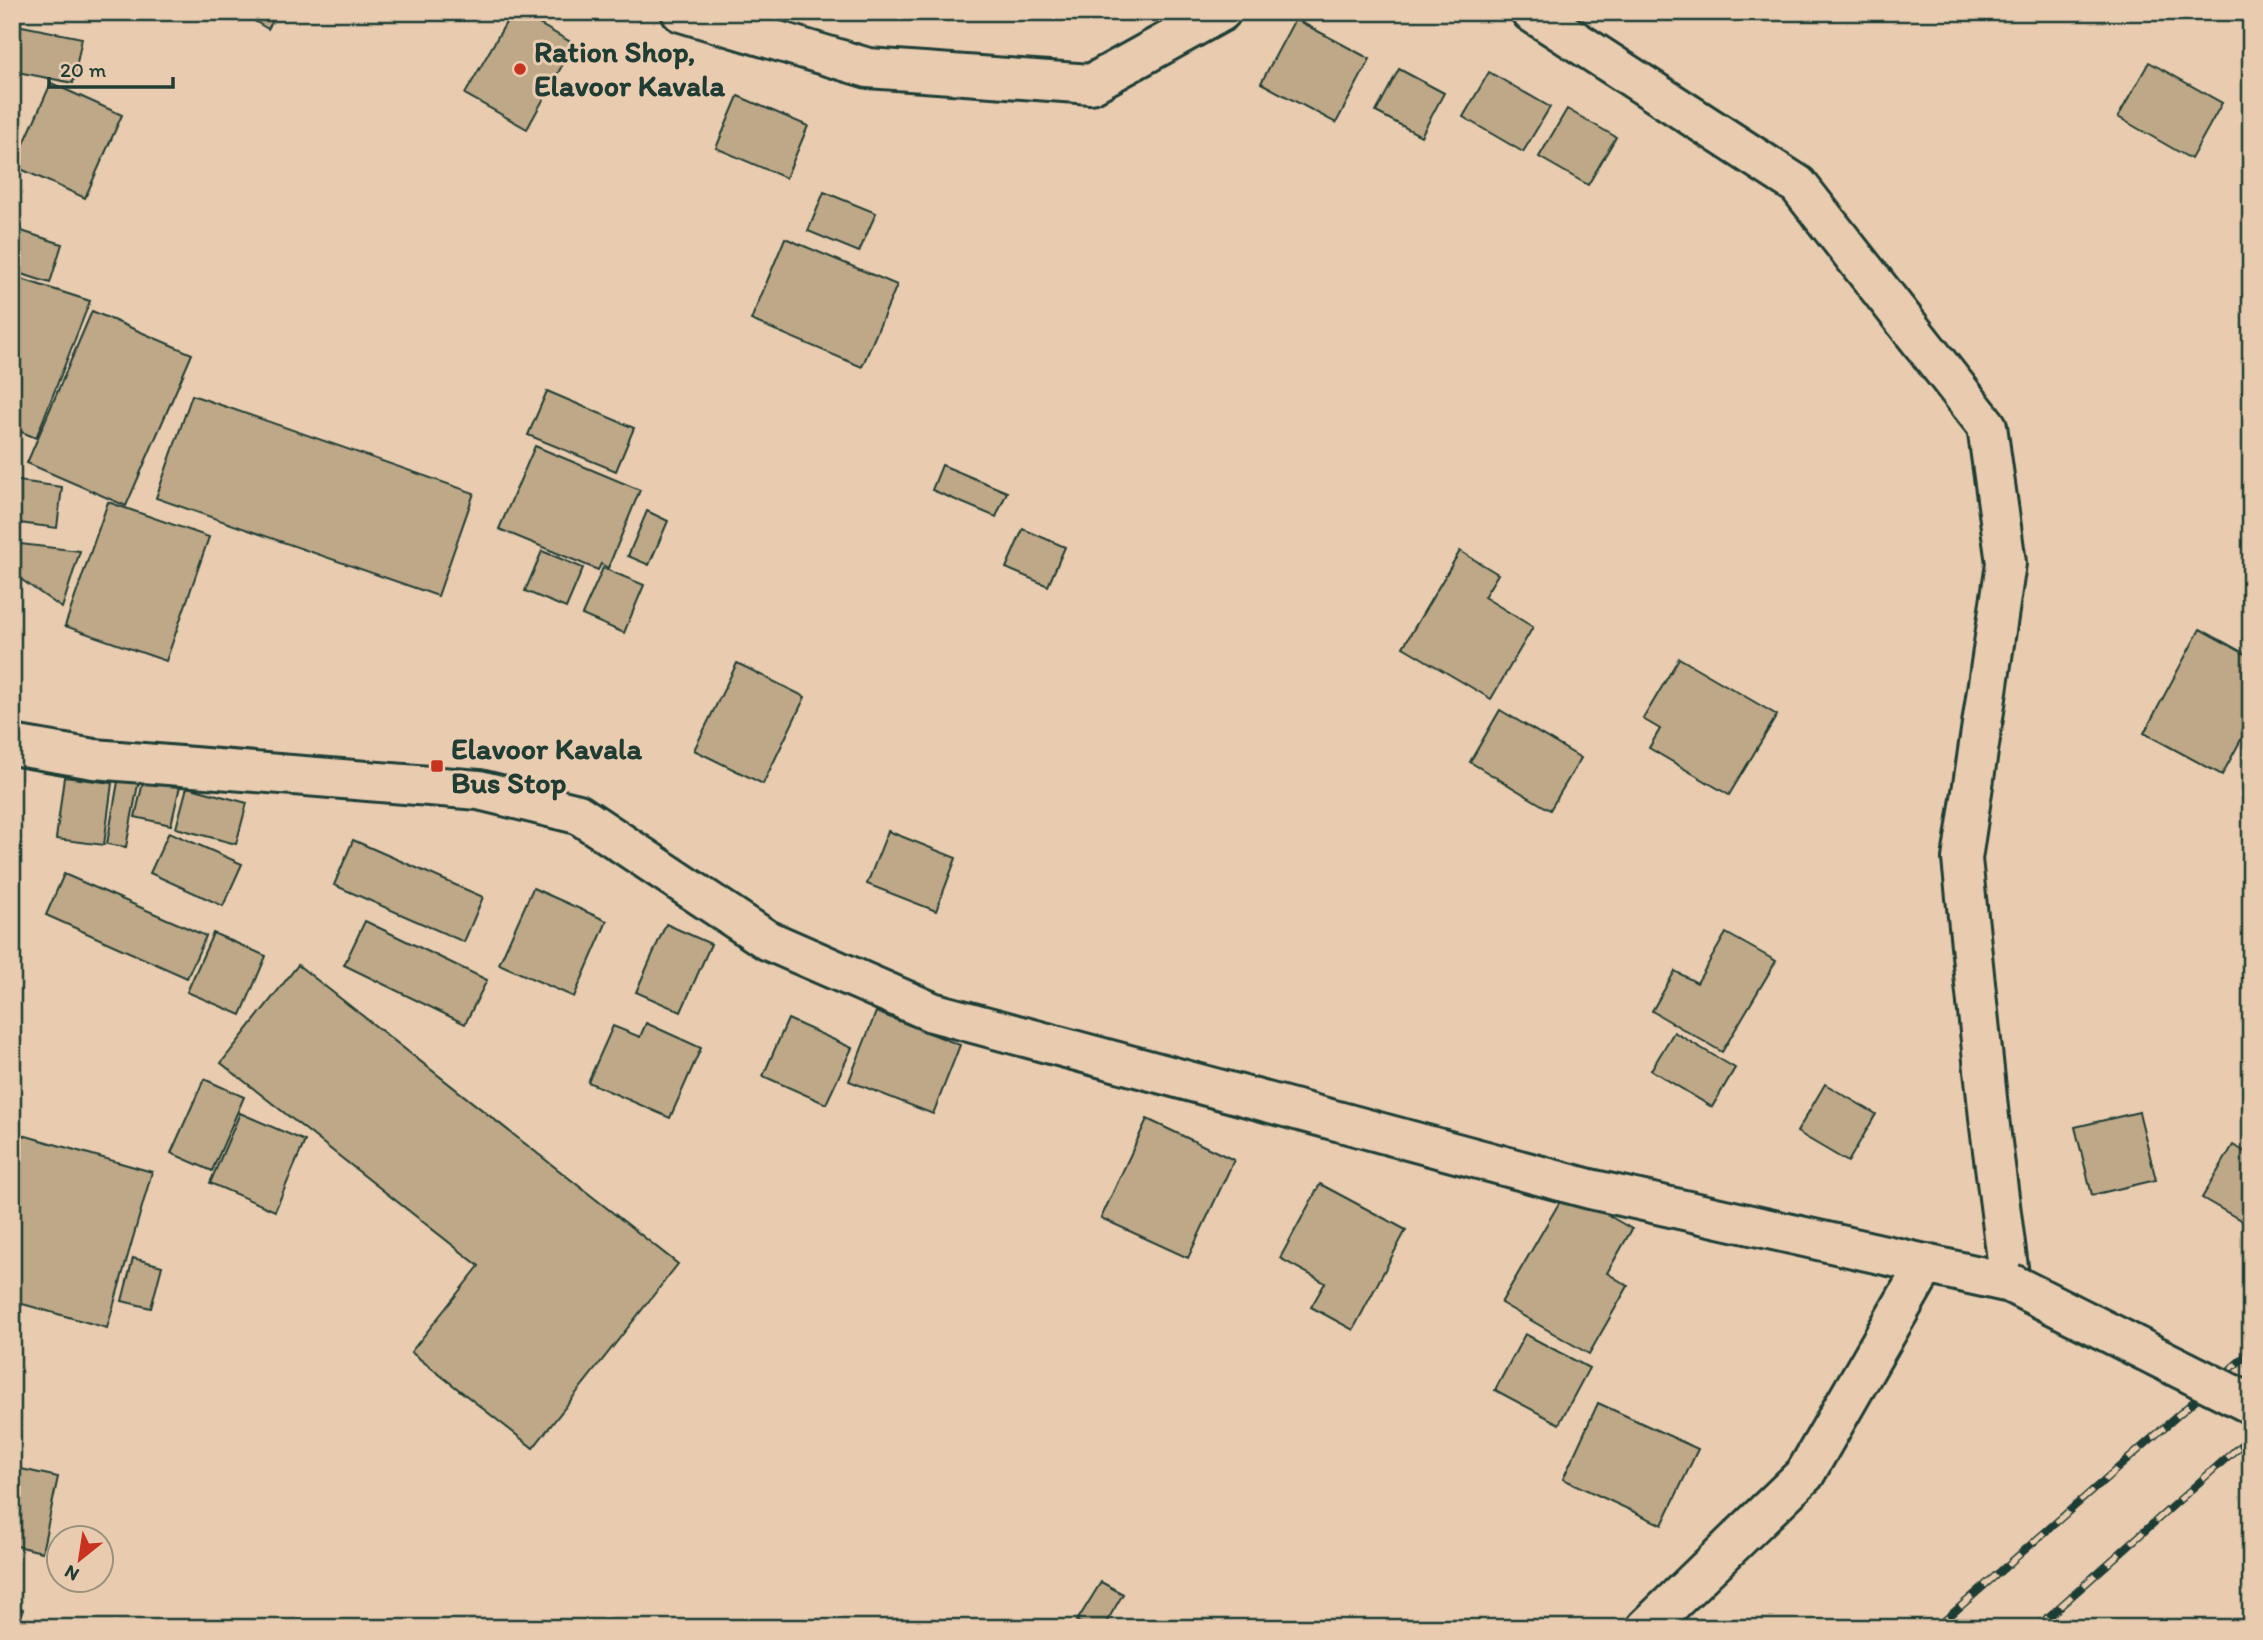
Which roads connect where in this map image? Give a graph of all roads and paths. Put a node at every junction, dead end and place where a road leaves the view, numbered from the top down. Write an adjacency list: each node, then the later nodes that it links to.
1 (681, 12): 2 (street)
2 (1221, 12)
3 (1531, 12): 6 (street)
4 (12, 746): 5 (street)
5 (1926, 1264): 6 (street); 8 (street)
6 (2010, 1283): 7 (street, bridge)
7 (2251, 1404)
8 (1646, 1628)

